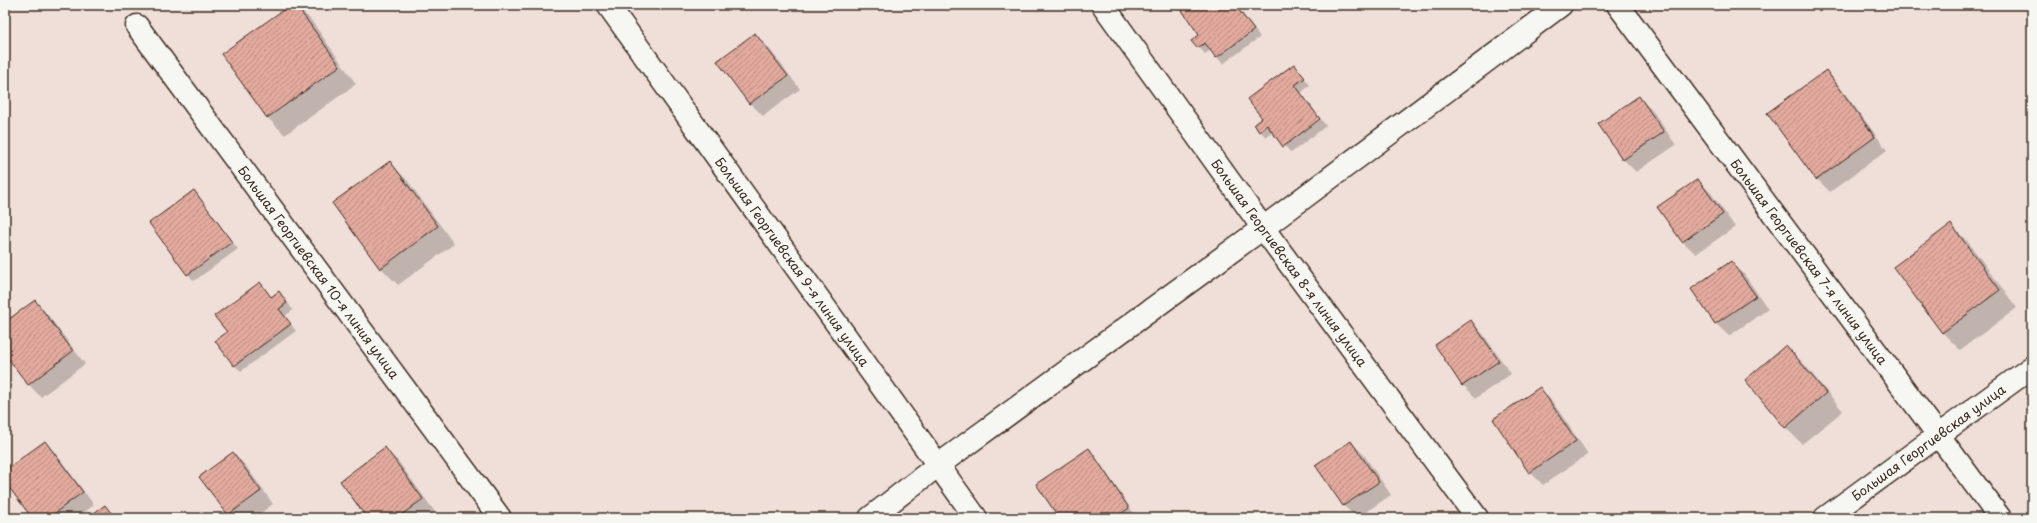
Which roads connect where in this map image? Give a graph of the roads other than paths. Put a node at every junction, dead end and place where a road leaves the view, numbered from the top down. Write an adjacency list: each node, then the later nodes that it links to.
1 (608, 5): 9 (street, Большая Георгиевская 9-я линия улица)
2 (1103, 5): 6 (street, Большая Георгиевская 8-я линия улица)
3 (1561, 5): 6 (street)
4 (1618, 5): 8 (street, Большая Георгиевская 7-я линия улица)
5 (137, 26): 10 (street, Большая Георгиевская 10-я линия улица)
6 (1263, 228): 9 (street); 13 (street, Большая Георгиевская 8-я линия улица)
7 (2032, 367): 8 (street, Большая Георгиевская улица)
8 (1938, 434): 14 (street, Большая Георгиевская улица); 15 (street, Большая Георгиевская 7-я линия улица)
9 (937, 466): 11 (street); 12 (street, Большая Георгиевская 9-я линия улица)
10 (500, 518)
11 (870, 518)
12 (976, 518)
13 (1477, 518)
14 (1825, 518)
15 (2000, 518)

